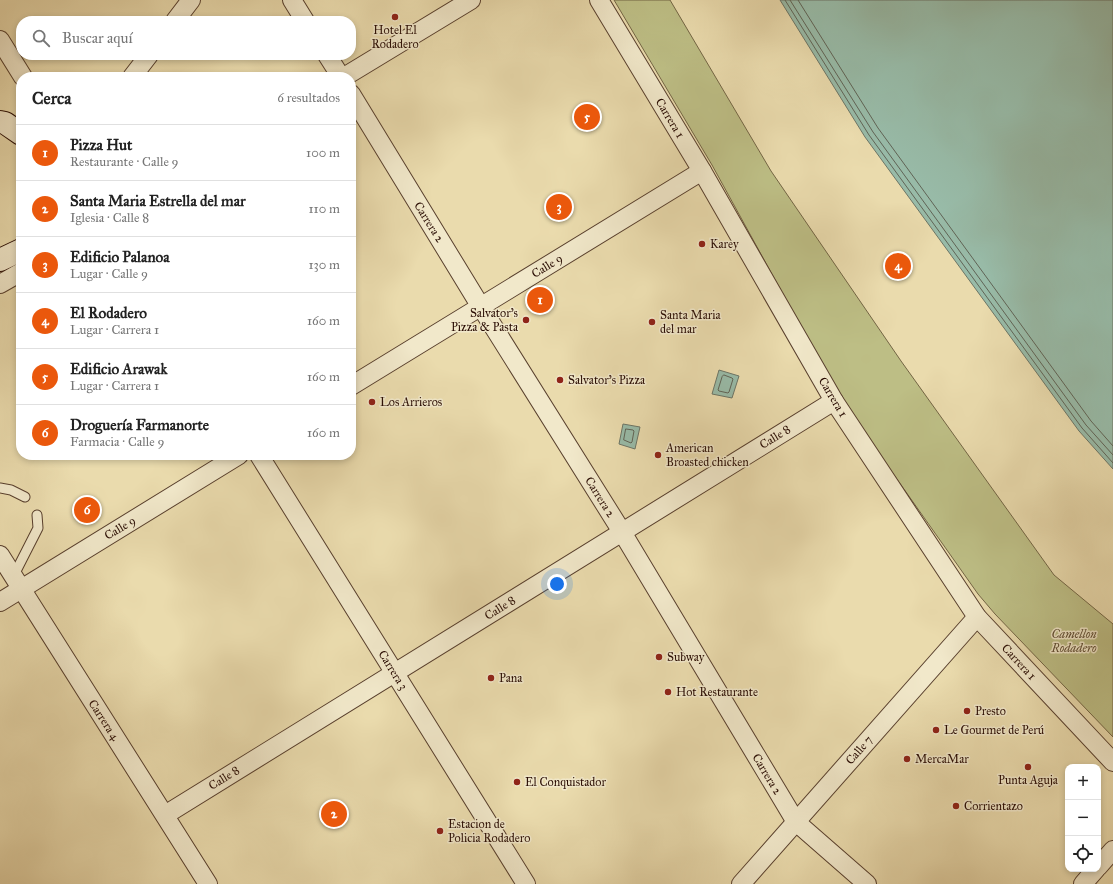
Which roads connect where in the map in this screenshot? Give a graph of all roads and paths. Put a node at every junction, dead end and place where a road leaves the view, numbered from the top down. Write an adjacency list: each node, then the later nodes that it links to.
1 (191, 0): 5 (street)
2 (292, 0): 6 (street)
3 (471, 0): 13 (street)
4 (599, 0): 15 (street, Carrera 1)
5 (179, 16)
6 (302, 16)
7 (0, 40): 10 (street)
8 (145, 60): 11 (street)
9 (330, 60): 12 (street)
10 (20, 72)
11 (136, 72)
12 (337, 72)
13 (352, 72)
14 (356, 102): 18 (street, Carrera 2)
15 (702, 171): 18 (street, Calle 9); 20 (street, Carrera 1)
16 (10, 262): 17 (street)
17 (0, 284)
18 (481, 306): 19 (street, Calle 9); 26 (street, Carrera 2)
19 (356, 383)
20 (834, 401): 26 (street, Calle 8); 30 (street, Carrera 1)
21 (230, 460): 28 (street, Calle 9)
22 (262, 460): 31 (street, Carrera 3)
23 (0, 488): 24 (lane)
24 (25, 497)
25 (37, 515): 28 (lane)
26 (622, 532): 31 (street, Calle 8); 34 (street, Carrera 2)
27 (0, 555): 28 (street, Carrera 4)
28 (17, 583): 29 (street, Calle 9); 33 (street, Carrera 4)
29 (0, 602)
30 (977, 617): 32 (street, Carrera 1); 34 (street, Calle 7)
31 (395, 673): 33 (street, Calle 8); 39 (street, Carrera 3)
32 (1113, 762)
33 (165, 815): 38 (street, Carrera 4)
34 (796, 822): 40 (street, Calle 7); 41 (street, Carrera 2)
35 (1113, 850): 36 (street)
36 (1101, 864)
37 (1094, 872): 42 (street)
38 (208, 884)
39 (526, 884)
40 (741, 884)
41 (867, 884)
42 (1083, 884)

